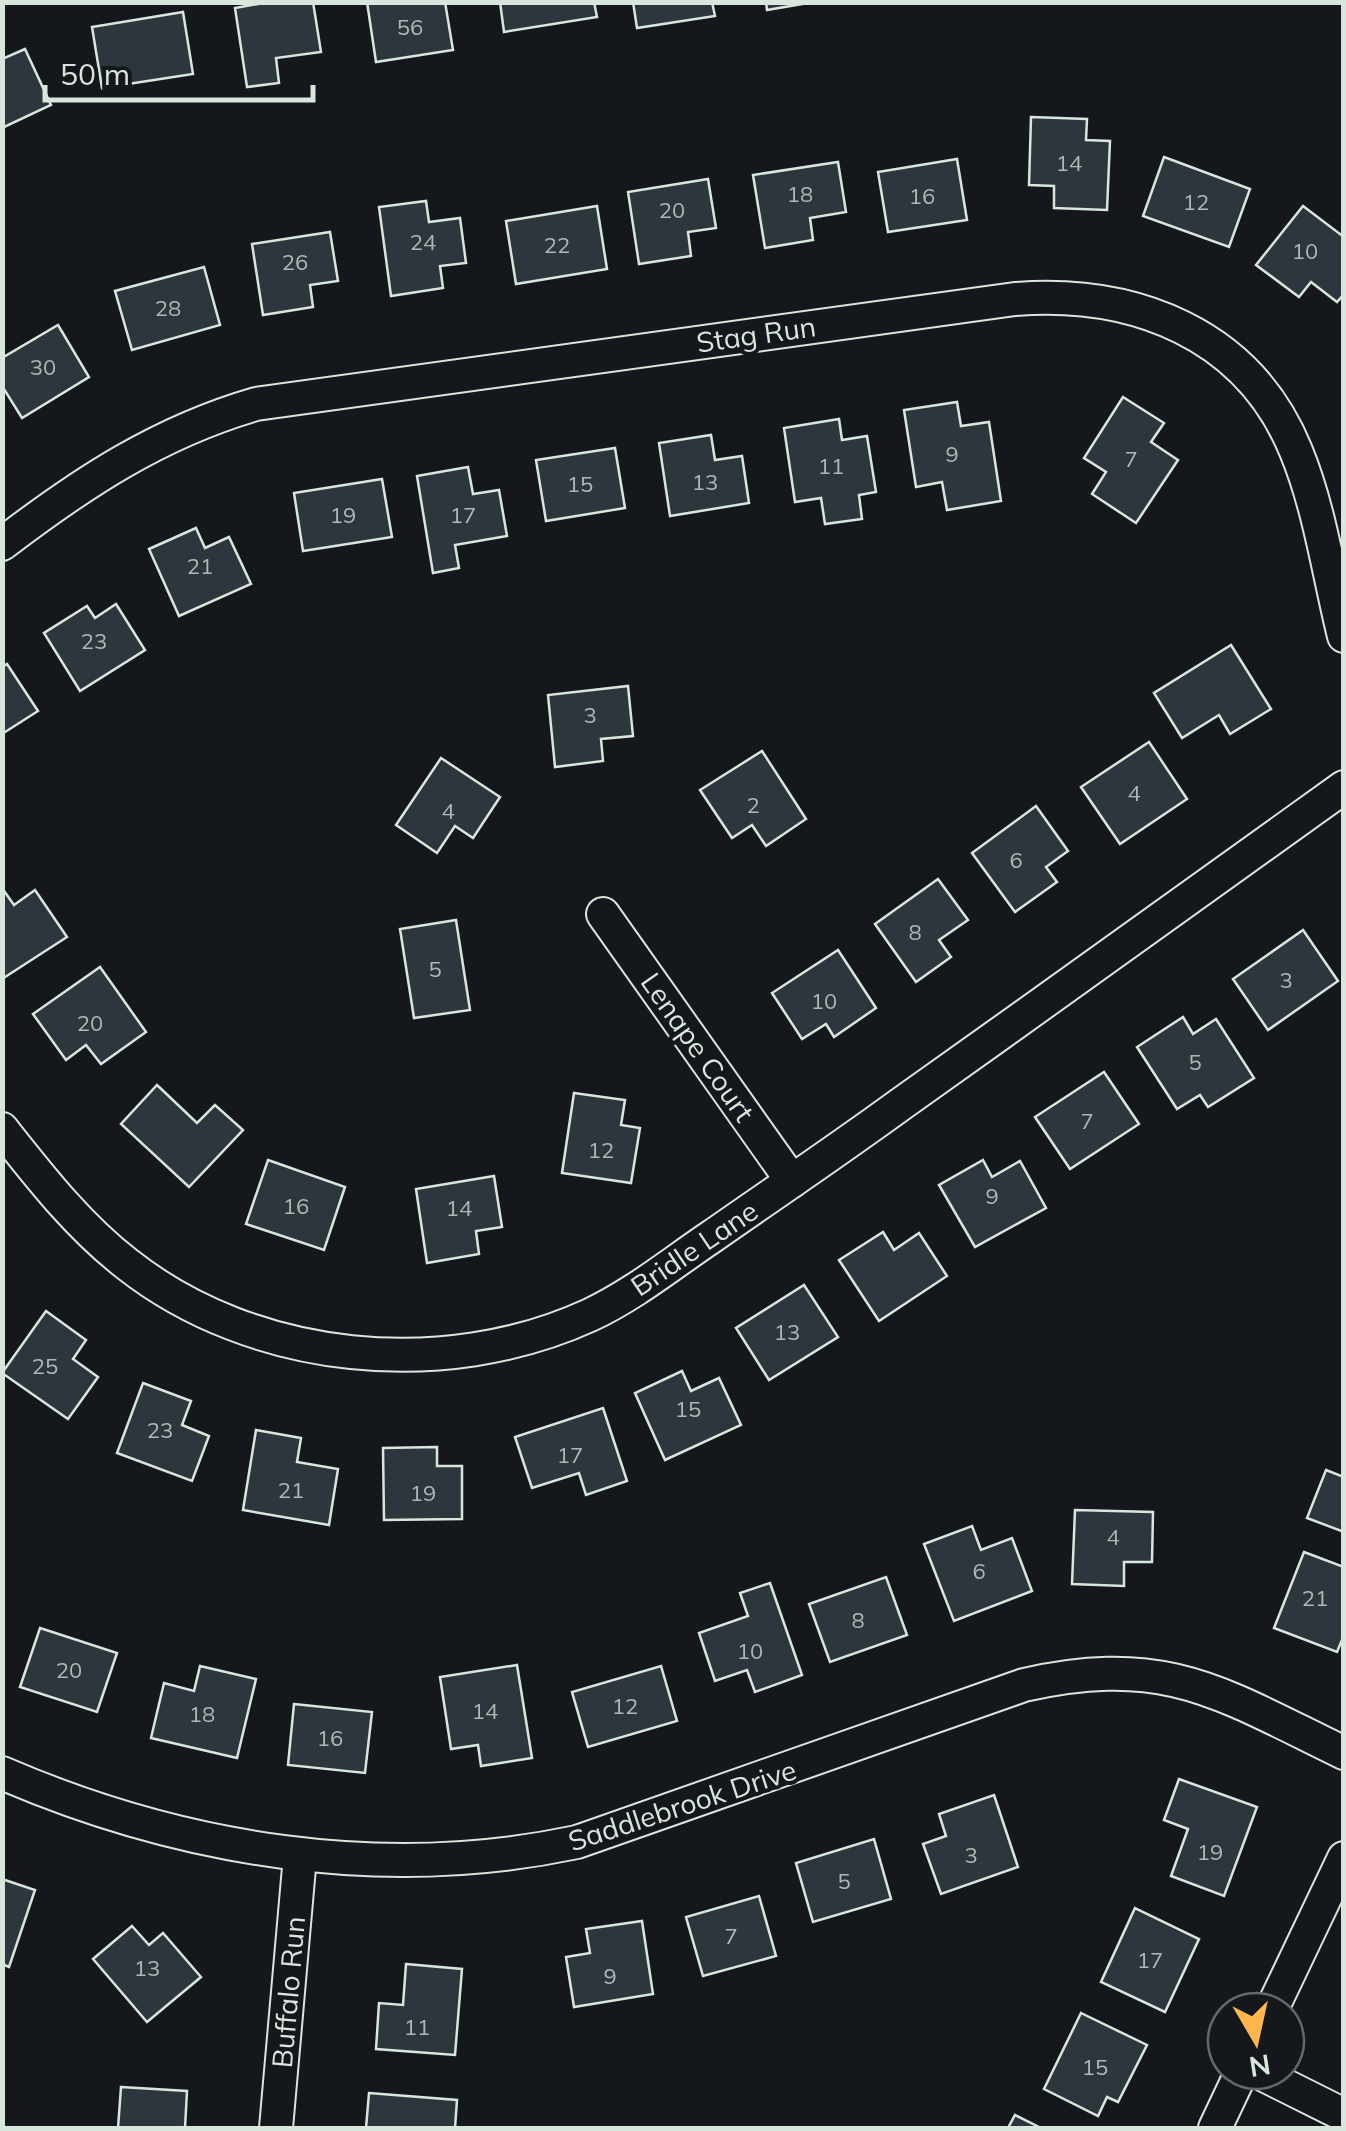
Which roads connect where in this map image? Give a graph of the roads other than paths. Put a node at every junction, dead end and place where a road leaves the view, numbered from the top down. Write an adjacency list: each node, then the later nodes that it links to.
1 (2, 544): 2 (street, Stag Run)
2 (1344, 636)
3 (1344, 787): 6 (street, Bridle Lane)
4 (603, 914): 6 (street, Lenape Court)
5 (2, 1128): 6 (street, Bridle Lane)
6 (792, 1181)
7 (1344, 1753): 9 (street, Saddlebrook Drive)
8 (2, 1773): 9 (street, Saddlebrook Drive)
9 (300, 1856): 15 (street, Buffalo Run)
10 (1344, 1858): 11 (street)
11 (1281, 1991)
12 (1232, 2091): 16 (street)
13 (1296, 2091): 14 (street)
14 (1344, 2115)
15 (276, 2128)
16 (1214, 2128)

